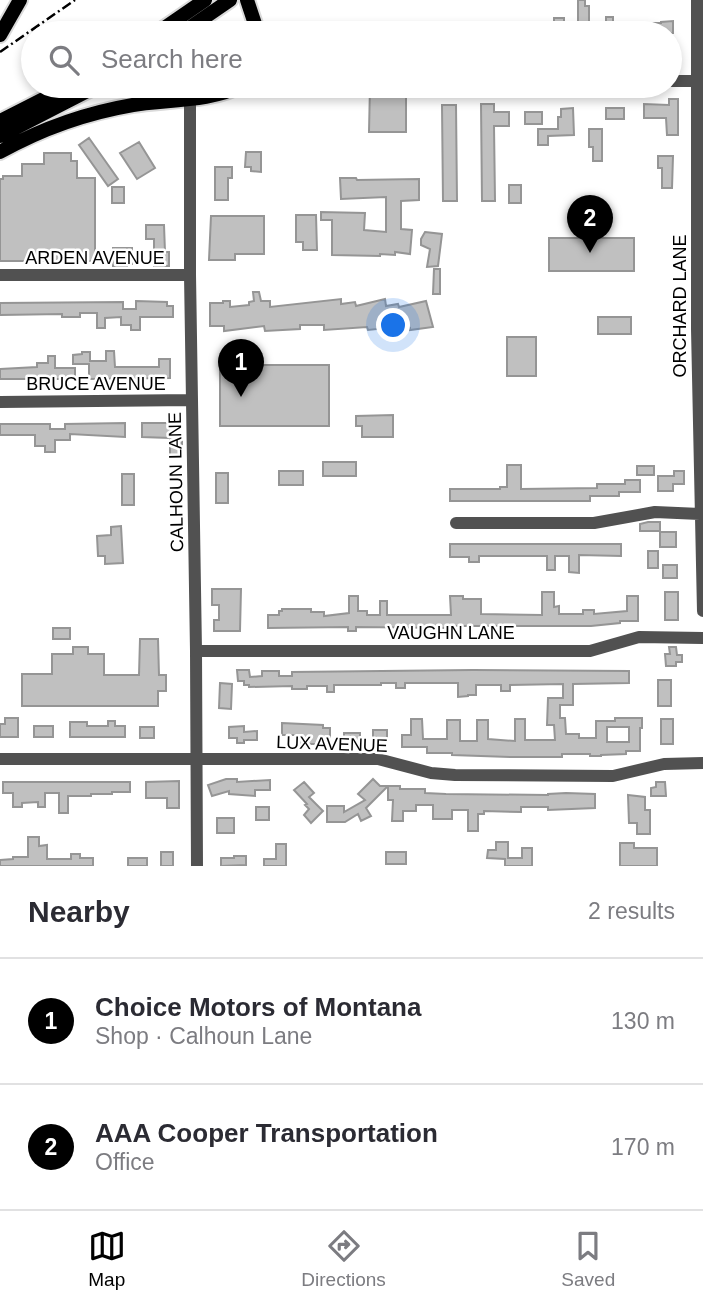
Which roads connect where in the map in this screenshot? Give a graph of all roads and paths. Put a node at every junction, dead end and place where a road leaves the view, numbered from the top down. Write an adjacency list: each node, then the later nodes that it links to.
1 (20, 0): 11 (main road)
2 (197, 0): 7 (main road)
3 (205, 0): 7 (main road)
4 (230, 0): 9 (main road)
5 (697, 0): 13 (street, ORCHARD LANE)
6 (246, 2): 10 (main road)
7 (188, 12): 8 (main road)
8 (175, 21)
9 (199, 21)
10 (253, 21)
11 (0, 35)
12 (682, 81): 13 (street)
13 (697, 81): 24 (street, ORCHARD LANE)
14 (45, 98): 17 (main road)
15 (74, 98): 18 (main road)
16 (190, 98): 19 (main road); 21 (street, CALHOUN LANE)
17 (0, 121)
18 (0, 136)
19 (0, 152)
20 (0, 275): 21 (street, ARDEN AVENUE)
21 (190, 275): 22 (street, CALHOUN LANE)
22 (192, 400): 23 (street, BRUCE AVENUE); 28 (street, CALHOUN LANE)
23 (0, 402)
24 (700, 514): 25 (street); 26 (street, ORCHARD LANE)
25 (456, 523)
26 (703, 611)
27 (703, 638): 28 (street, VAUGHN LANE)
28 (196, 651): 30 (street, CALHOUN LANE)
29 (0, 759): 30 (street, LUX AVENUE)
30 (196, 759): 31 (street, LUX AVENUE); 32 (street, CALHOUN LANE)
31 (703, 763)
32 (197, 866)

